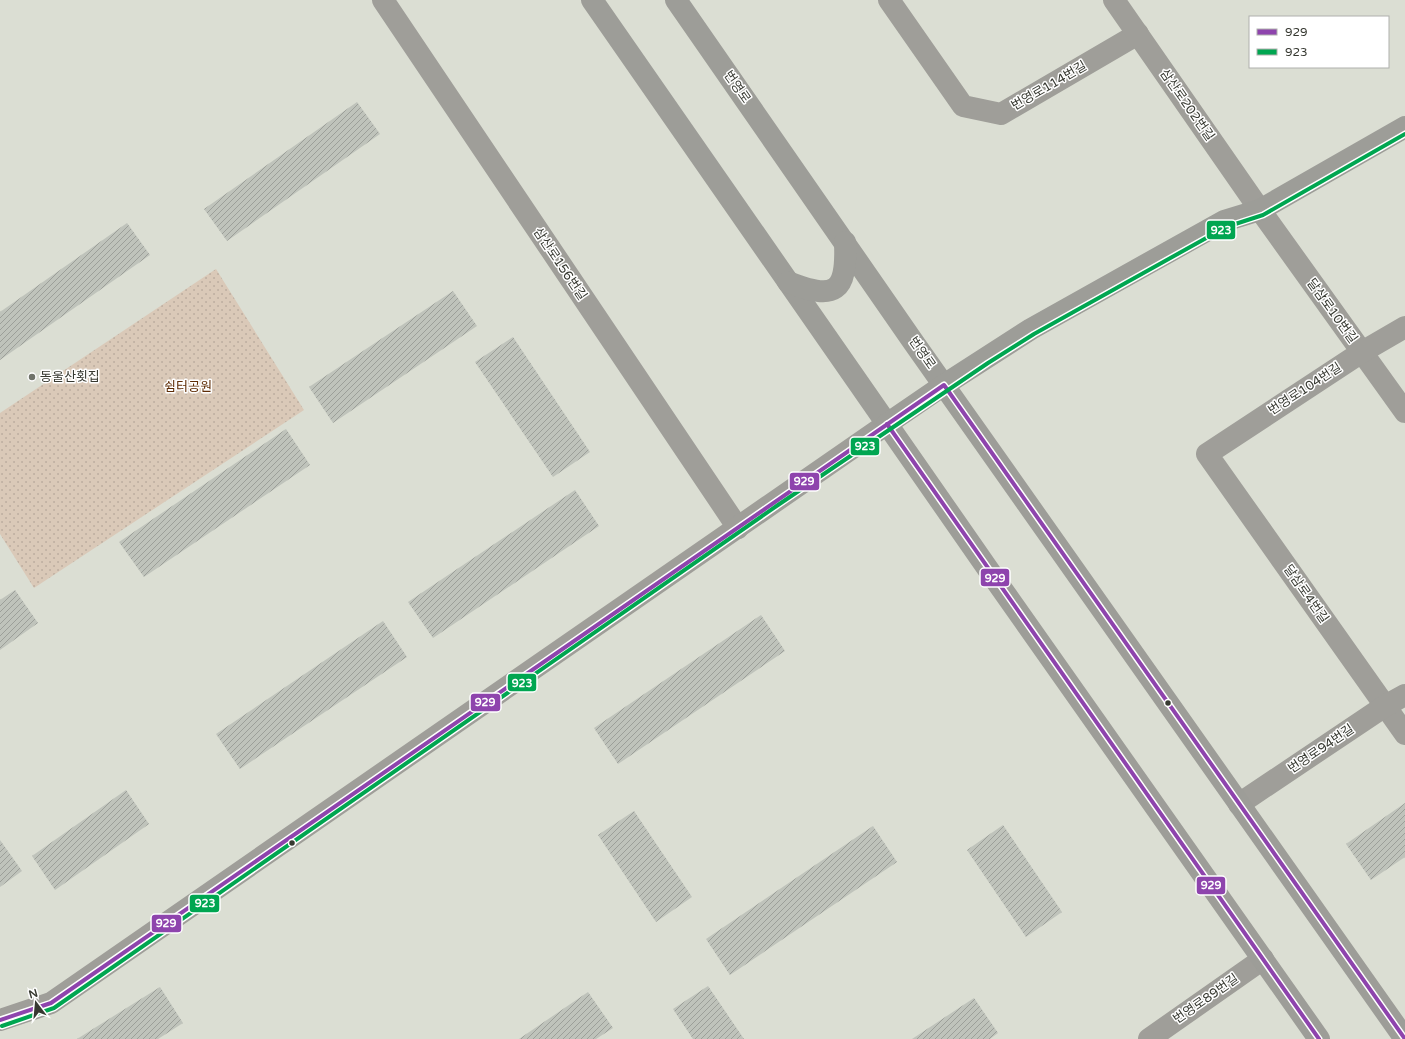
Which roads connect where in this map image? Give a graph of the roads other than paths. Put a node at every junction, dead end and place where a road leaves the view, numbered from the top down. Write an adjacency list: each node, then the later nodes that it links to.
1 (383, 0): 17 (street, 삼산로156번길)
2 (592, 0): 10 (main road)
3 (676, 0): 9 (main road, 번영로)
4 (889, 0): 6 (street, 번영로114번길)
5 (1114, 0): 6 (street, 삼산로202번길)
6 (1138, 34): 8 (street, 삼산로202번길)
7 (1405, 127): 8 (main road)
8 (1260, 210): 12 (street, 달삼로10번길); 13 (main road)
9 (845, 242): 10 (main road); 13 (main road, 번영로)
10 (788, 282): 15 (main road)
11 (1405, 327): 12 (street, 번영로104번길)
12 (1362, 352): 14 (street, 달삼로10번길); 16 (street, 번영로104번길)
13 (944, 385): 15 (main road); 21 (main road, 번영로)
14 (1405, 412)
15 (887, 424): 17 (street); 22 (main road)
16 (1207, 454): 19 (street, 달삼로4번길)
17 (738, 528): 23 (street)
18 (1405, 695): 19 (street, 번영로94번길)
19 (1385, 706): 20 (street, 달삼로4번길); 21 (street, 번영로94번길)
20 (1405, 734)
21 (1239, 804): 26 (main road, 번영로)
22 (1263, 959): 24 (street, 번영로89번길); 25 (main road)
23 (0, 1020)
24 (1149, 1039)
25 (1319, 1039)
26 (1405, 1039)

